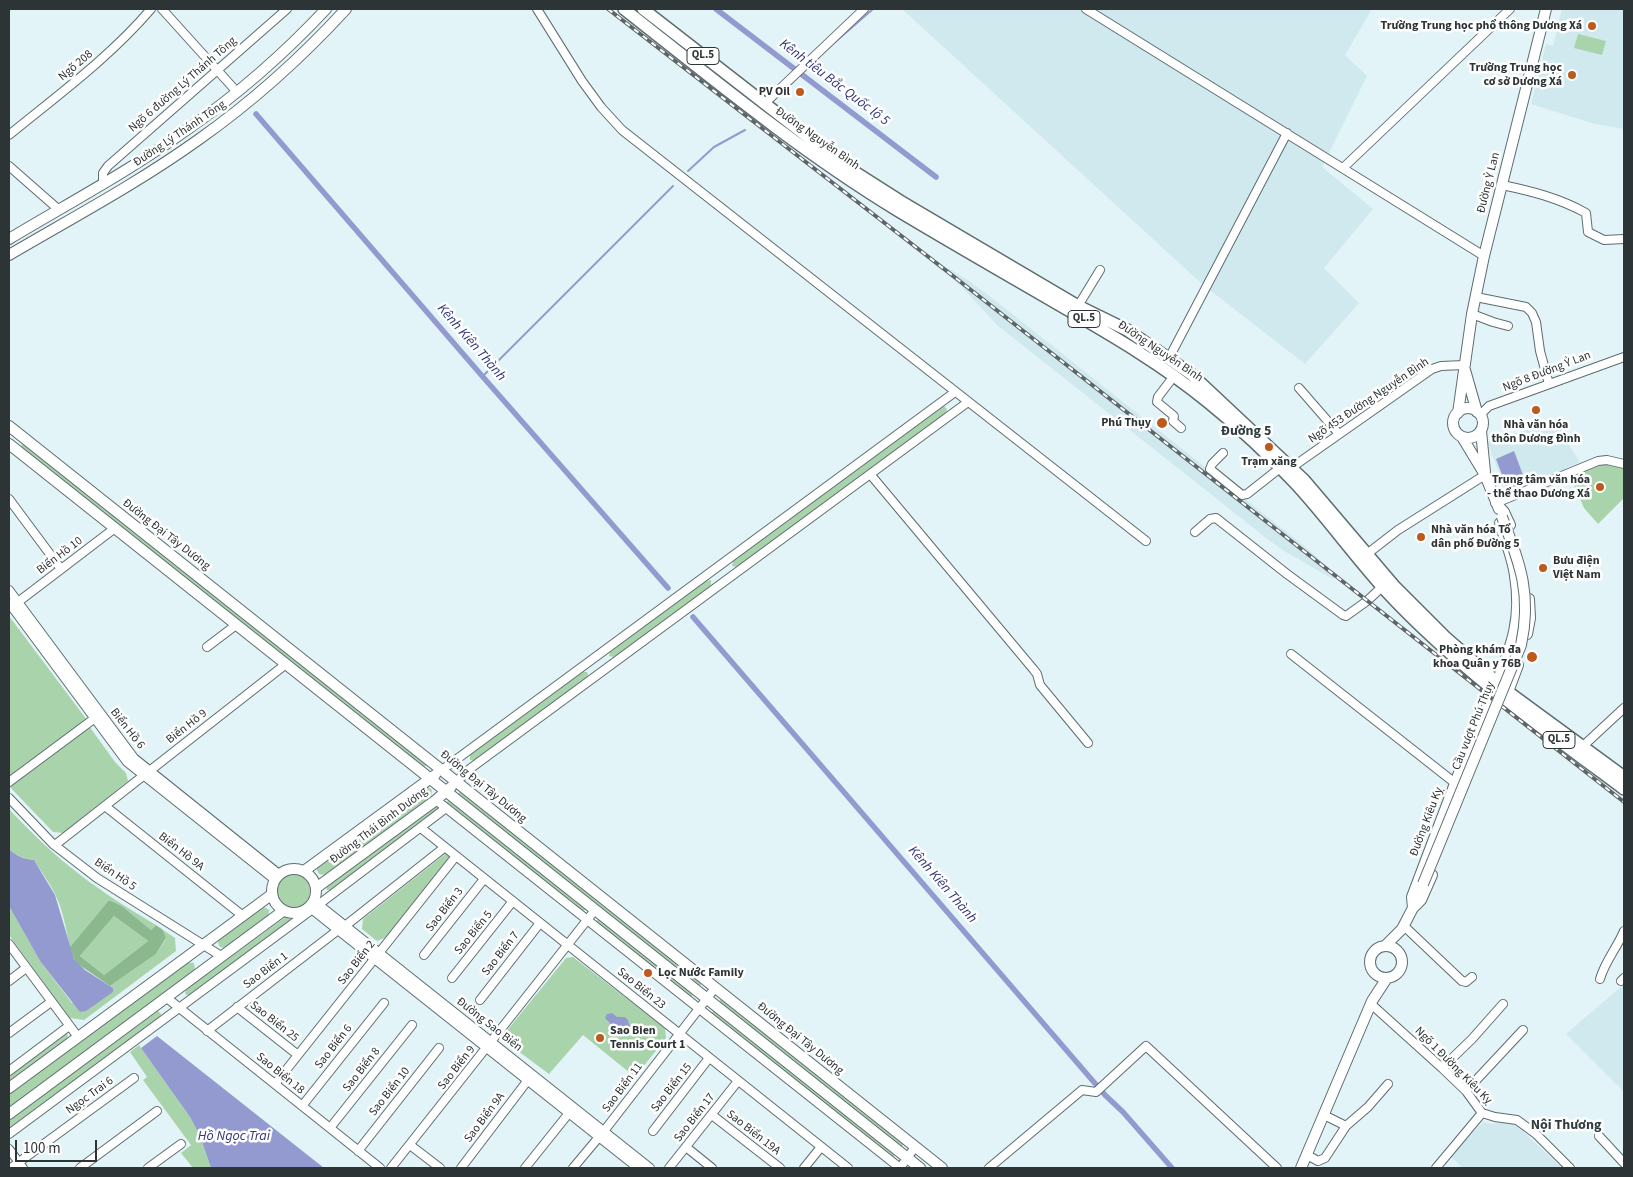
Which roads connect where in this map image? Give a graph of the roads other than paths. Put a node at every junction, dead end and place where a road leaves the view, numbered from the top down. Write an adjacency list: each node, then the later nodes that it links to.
1 (151, 9): 18 (street, Ngõ 208)
2 (162, 9): 13 (street)
3 (287, 9): 13 (street, Ngõ 6 đường Lý Thánh Tông)
4 (326, 9): 14 (main road, Đường Lý Thánh Tông)
5 (346, 9): 21 (main road, Đường Lý Thánh Tông)
6 (537, 9): 41 (street)
7 (624, 9): 16 (highway, Đường Nguyễn Bình / QL.5)
8 (643, 9): 15 (highway, Đường Nguyễn Bình / QL.5)
9 (864, 9): 15 (street)
10 (1086, 9): 17 (street)
11 (1510, 9): 22 (street)
12 (1546, 9): 24 (main road, Đường Ỷ Lan)
13 (218, 70): 14 (street); 23 (street, Ngõ 6 đường Lý Thánh Tông)
14 (237, 92): 19 (main road, Đường Lý Thánh Tông)
15 (764, 104): 16 (highway); 32 (highway, Đường Nguyễn Bình / QL.5)
16 (756, 113): 38 (highway, Đường Nguyễn Bình / QL.5)
17 (1287, 133): 22 (street); 36 (street)
18 (9, 134)
19 (147, 156): 21 (main road); 23 (main road, Đường Lý Thánh Tông)
20 (9, 166): 25 (street)
21 (156, 167): 28 (main road, Đường Lý Thánh Tông)
22 (1344, 168): 29 (street)
23 (103, 182): 25 (main road, Đường Lý Thánh Tông)
24 (1502, 185): 27 (street); 29 (main road, Đường Ỷ Lan)
25 (58, 209): 26 (main road, Đường Lý Thánh Tông)
26 (9, 239)
27 (1624, 239)
28 (9, 256)
29 (1484, 256): 31 (main road, Đường Ỷ Lan)
30 (1100, 270): 32 (street)
31 (1476, 297): 33 (main road, Đường Ỷ Lan); 39 (street)
32 (1078, 306): 36 (highway, Đường Nguyễn Bình / QL.5)
33 (1472, 314): 34 (street); 37 (main road, Đường Ỷ Lan)
34 (1508, 326)
35 (1624, 357): 39 (street, Ngõ 8 Đường Ỷ Lan)
36 (1169, 358): 52 (highway, Đường Nguyễn Bình / QL.5)
37 (1464, 365): 43 (main road, Đường Ỷ Lan); 44 (main road, Đường Ỷ Lan); 47 (street, Ngõ 453 Đường Nguyễn Bình)
38 (1174, 376): 45 (street); 52 (highway, Đường Nguyễn Bình / QL.5)
39 (1549, 384): 44 (street, Ngõ 8 Đường Ỷ Lan)
40 (1299, 388): 47 (street)
41 (956, 392): 42 (street); 61 (street)
42 (968, 402): 53 (street); 59 (street)
43 (1458, 413): 44 (main road); 48 (main road)
44 (1479, 413): 46 (main road)
45 (1181, 428)
46 (1481, 431): 48 (main road); 54 (main road)
47 (1339, 434): 52 (street, Ngõ 453 Đường Nguyễn Bình)
48 (1462, 437): 54 (main road)
49 (12, 438): 57 (main road, Đường Đại Tây Dương); 80 (main road, Đường Đại Tây Dương)
50 (1223, 453): 52 (street, Ngõ 453 Đường Nguyễn Bình)
51 (1624, 464): 56 (street)
52 (1286, 468): 60 (highway, Đường Nguyễn Bình / QL.5); 64 (highway, Đường Nguyễn Bình / QL.5)
53 (870, 474): 63 (street); 78 (street)
54 (1485, 475): 56 (main road); 60 (street)
55 (9, 499): 62 (street)
56 (1496, 503): 74 (main road); 75 (main road); 100 (main road, Cầu vượt Phú Thụy, bridge)
57 (115, 528): 62 (street, Biển Hồ 10); 68 (main road, Đường Đại Tây Dương)
58 (1195, 532): 64 (street)
59 (1146, 542)
60 (1367, 554): 74 (highway, Đường Nguyễn Bình / QL.5)
61 (717, 568): 63 (street); 71 (street)
62 (61, 569): 66 (street, Biển Hồ 10)
63 (726, 580): 73 (street)
64 (1383, 586): 74 (highway, Đường Nguyễn Bình / QL.5)
65 (9, 590): 66 (street, Biển Hồ 6)
66 (18, 602): 81 (street, Biển Hồ 6)
67 (9, 603): 77 (street, Biển Hồ 6)
68 (236, 624): 69 (street); 72 (main road, Đường Đại Tây Dương)
69 (207, 647)
70 (1291, 654): 86 (street)
71 (592, 660): 73 (street); 80 (street)
72 (286, 664): 81 (street, Biển Hồ 9); 82 (main road, Đường Đại Tây Dương)
73 (602, 672): 85 (street)
74 (1496, 686): 75 (highway, Đường Nguyễn Bình / QL.5); 86 (main road, Đường Kiêu Kỵ)
75 (1506, 695): 79 (highway, Đường Nguyễn Bình / QL.5); 87 (highway, Đường Nguyễn Bình / QL.5); 105 (main road, Đường Kiêu Kỵ)
76 (1624, 708): 79 (street)
77 (95, 718): 81 (street, Biển Hồ 6); 84 (street)
78 (1088, 743)
79 (1582, 746): 83 (highway, Đường Nguyễn Bình / QL.5)
80 (442, 770): 82 (main road, Đường Thái Bình Dương); 85 (main road, Đường Đại Tây Dương)
81 (147, 773): 91 (street, Biển Hồ 9); 98 (street, Biển Hồ 6)
82 (430, 778): 88 (main road, Đường Đại Tây Dương); 97 (main road, Đường Thái Bình Dương)
83 (1624, 778)
84 (9, 782)
85 (456, 782): 88 (main road, Đường Thái Bình Dương); 129 (main road, Đường Đại Tây Dương)
86 (1455, 783): 105 (main road, Đường Kiêu Kỵ)
87 (1624, 789)
88 (446, 791): 90 (main road, Đường Thái Bình Dương); 106 (main road, Đường Đại Tây Dương)
89 (9, 798): 94 (street, Biển Hồ 5)
90 (436, 800): 92 (street); 101 (main road, Đường Thái Bình Dương)
91 (105, 806): 94 (street, Biển Hồ 9); 108 (street, Biển Hồ 9A)
92 (446, 808): 93 (street); 109 (street)
93 (421, 828): 95 (street, Sao Biển 23); 104 (street)
94 (55, 845): 115 (street, Biển Hồ 5)
95 (445, 847): 96 (street, Sao Biển 23); 111 (street, Sao Biển 1)
96 (456, 856): 99 (street, Sao Biển 23); 121 (street, Sao Biển 2)
97 (304, 871): 98 (main road); 101 (main road)
98 (277, 877): 102 (main road)
99 (484, 879): 103 (street, Sao Biển 23); 119 (street, Sao Biển 3)
100 (1423, 884): 105 (main road, Đường Kiêu Kỵ)
101 (316, 888): 104 (main road)
102 (271, 895): 107 (main road); 108 (main road)
103 (513, 902): 110 (street, Sao Biển 23); 125 (street, Sao Biển 5)
104 (313, 905): 107 (main road); 111 (street, Đường Sao Biển); 138 (street)
105 (1413, 908): 112 (main road, Đường Kiêu Kỵ)
106 (595, 910): 109 (street, Sao Biển 9); 131 (main road, Đường Đại Tây Dương)
107 (283, 911): 120 (main road)
108 (243, 916): 115 (main road)
109 (588, 920): 116 (street, Sao Biển 9); 139 (street)
110 (540, 923): 116 (street, Sao Biển 23); 132 (street, Sao Biển 7)
111 (342, 928): 121 (street, Đường Sao Biển); 137 (street, Sao Biển 1)
112 (1403, 928): 117 (main road, Đường Kiêu Kỵ); 118 (main road, Đường Kiêu Kỵ); 124 (street)
113 (1624, 931): 127 (street)
114 (9, 944): 122 (street)
115 (203, 945): 120 (street, Biển Hồ 5); 146 (main road)
116 (568, 945): 145 (street, Sao Biển 23); 147 (street, Sao Biển 9)
117 (1385, 946): 118 (main road); 123 (main road)
118 (1400, 953): 126 (main road)
119 (424, 955)
120 (221, 956): 130 (main road)
121 (377, 956): 147 (street, Đường Sao Biển); 149 (street, Sao Biển 2)
122 (26, 968): 128 (street); 133 (street)
123 (1373, 972): 126 (main road); 134 (main road)
124 (1472, 977)
125 (452, 978)
126 (1387, 978): 134 (main road)
127 (1600, 979)
128 (9, 981)
129 (715, 988): 131 (street, Sao Biển 11); 177 (main road, Đường Đại Tây Dương)
130 (167, 998): 138 (street, Sao Biển 18); 164 (main road)
131 (707, 998): 139 (street, Sao Biển 11); 181 (main road, Đường Đại Tây Dương)
132 (480, 1000)
133 (51, 1002): 141 (street); 144 (street)
134 (1372, 1002): 151 (street, Ngõ 1 Đường Kiêu Kỵ); 165 (main road)
135 (384, 1003): 160 (street, Sao Biển 6)
136 (1503, 1004): 151 (street)
137 (237, 1007): 142 (street, Sao Biển 1); 149 (street, Sao Biển 25)
138 (179, 1008): 142 (street, Sao Biển 18); 170 (street)
139 (699, 1009): 145 (street, Sao Biển 11); 200 (street)
140 (412, 1025): 168 (street, Sao Biển 8)
141 (70, 1026): 146 (street); 152 (street)
142 (207, 1030): 156 (street, Sao Biển 18)
143 (1523, 1030): 159 (street)
144 (9, 1033)
145 (679, 1034): 150 (street, Sao Biển 23); 171 (street, Sao Biển 11)
146 (78, 1037): 158 (main road)
147 (489, 1045): 154 (street, Đường Sao Biển); 171 (street, Đường Sao Biển); 174 (street, Sao Biển 9)
148 (439, 1048): 179 (street, Sao Biển 10)
149 (298, 1055): 156 (street, Sao Biển 2)
150 (709, 1058): 155 (street, Sao Biển 23); 169 (street, Sao Biển 15)
151 (1442, 1068): 159 (street, Ngõ 1 Đường Kiêu Kỵ)
152 (9, 1070)
153 (134, 1078): 183 (street, Ngọc Trai 6)
154 (528, 1080): 162 (street, Đường Sao Biển); 190 (street, Sao Biển 9A)
155 (738, 1081): 166 (street, Sao Biển 17); 176 (street, Sao Biển 23)
156 (275, 1084): 160 (street, Sao Biển 18)
157 (1388, 1084): 167 (street)
158 (9, 1088)
159 (1466, 1092): 163 (street, Ngõ 1 Đường Kiêu Kỵ)
160 (302, 1106): 168 (street, Sao Biển 18)
161 (157, 1111): 185 (street)
162 (569, 1113): 171 (street, Đường Sao Biển); 191 (street)
163 (1482, 1113): 206 (street); 207 (street, Ngõ 1 Đường Kiêu Kỵ)
164 (9, 1114)
165 (1324, 1114): 167 (street); 180 (main road)
166 (712, 1115): 175 (street, Sao Biển 17); 197 (street, Sao Biển 19A)
167 (1346, 1126): 180 (street)
168 (330, 1128): 179 (street, Sao Biển 18)
169 (653, 1131)
170 (9, 1134)
171 (602, 1134): 192 (street); 193 (street, Đường Sao Biển); 194 (street, Đường Sao Biển)
172 (1599, 1136): 182 (street)
173 (181, 1144): 186 (street)
174 (410, 1145): 188 (street, Sao Biển 9); 189 (street)
175 (686, 1147): 195 (street, Sao Biển 17); 196 (street)
176 (821, 1147): 198 (street); 199 (street, Sao Biển 23)
177 (916, 1147): 181 (street); 202 (main road, Đường Đại Tây Dương)
178 (9, 1149): 183 (street)
179 (358, 1151): 187 (street, Sao Biển 18)
180 (1307, 1155): 205 (main road)
181 (907, 1158): 200 (street); 201 (main road, Đường Đại Tây Dương)
182 (1624, 1163)
183 (21, 1165): 184 (street, Ngọc Trai 6)
184 (12, 1168)
185 (80, 1168)
186 (148, 1168)
187 (380, 1168)
188 (391, 1168)
189 (440, 1168)
190 (461, 1168)
191 (525, 1168)
192 (573, 1168)
193 (638, 1168)
194 (650, 1168)
195 (669, 1168)
196 (712, 1168)
197 (780, 1168)
198 (804, 1168)
199 (848, 1168)
200 (900, 1168)
201 (920, 1168)
202 (942, 1168)
203 (989, 1168): 204 (street)
204 (1276, 1168)
205 (1301, 1168)
206 (1436, 1168)
207 (1570, 1168)

